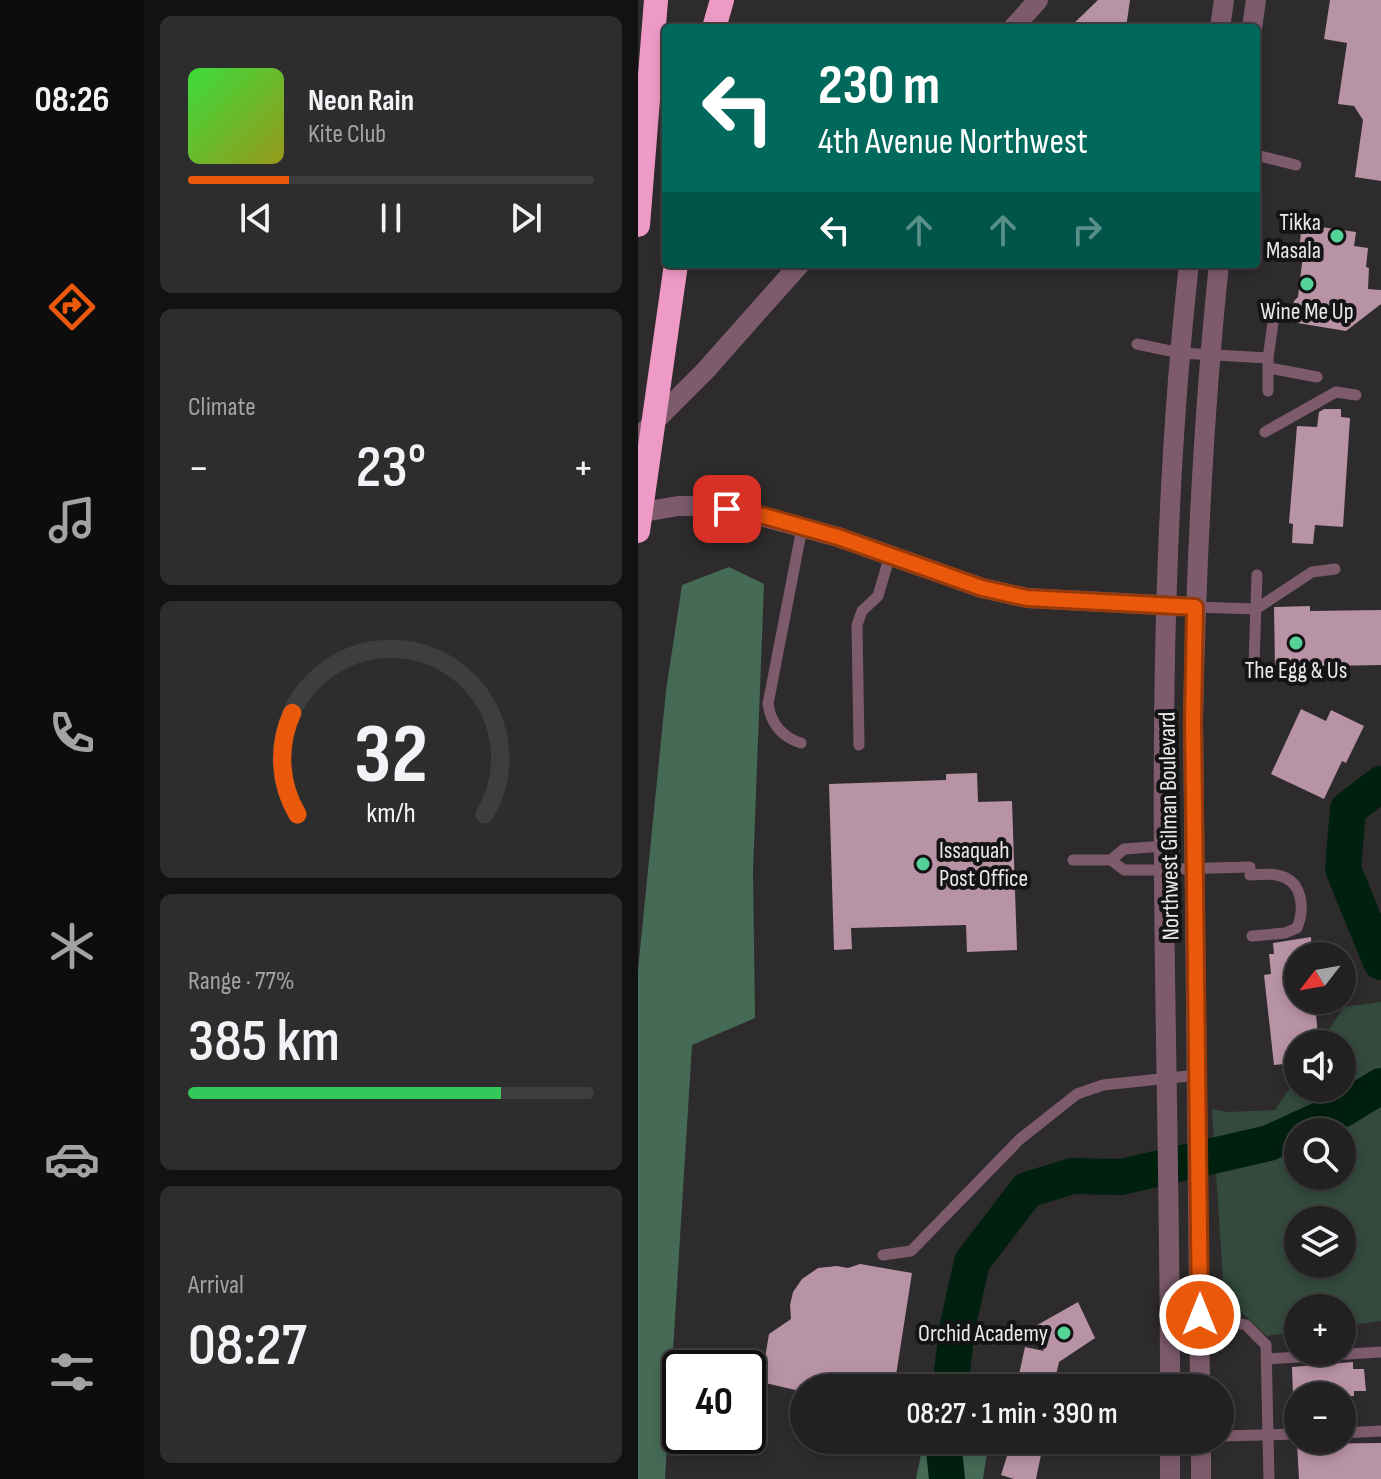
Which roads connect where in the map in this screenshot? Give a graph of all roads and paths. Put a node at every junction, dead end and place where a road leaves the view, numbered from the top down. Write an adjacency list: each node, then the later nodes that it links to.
1 (656, 0): 12 (highway)
2 (722, 0): 6 (highway)
3 (1038, 0): 7 (street)
4 (1224, 0): 8 (street)
5 (1256, 0): 9 (street)
6 (715, 24)
7 (1017, 24)
8 (1221, 24)
9 (1253, 24)
10 (1260, 156): 11 (lane)
11 (1296, 165)
12 (638, 225)
13 (675, 268): 29 (highway, bridge)
14 (796, 268): 26 (street)
15 (1189, 268): 19 (street, Northwest Gilman Boulevard)
16 (1219, 268): 20 (street, Northwest Gilman Boulevard)
17 (1273, 323): 21 (lane)
18 (1137, 344): 19 (lane)
19 (1180, 353): 20 (lane); 33 (street, Northwest Gilman Boulevard)
20 (1209, 354): 21 (lane); 34 (street, Northwest Gilman Boulevard)
21 (1268, 363): 22 (lane); 23 (lane)
22 (1317, 377)
23 (1268, 391)
24 (1356, 395): 25 (lane)
25 (1265, 432)
26 (638, 438)
27 (638, 513): 28 (street)
28 (802, 528): 30 (street); 37 (lane)
29 (638, 531)
30 (890, 555): 33 (street); 38 (lane)
31 (1335, 569): 35 (lane)
32 (1257, 575): 35 (lane)
33 (1167, 605): 34 (street); 39 (street, Northwest Gilman Boulevard)
34 (1195, 607): 35 (lane); 43 (street, Northwest Gilman Boulevard)
35 (1256, 609): 36 (lane)
36 (1254, 663)
37 (801, 743)
38 (859, 745)
39 (1165, 808): 40 (street, Northwest Gilman Boulevard); 43 (lane)
40 (1165, 846): 42 (lane); 44 (street, Northwest Gilman Boulevard)
41 (1073, 860): 42 (lane)
42 (1111, 860): 44 (lane)
43 (1195, 868): 45 (lane); 46 (street, Northwest Gilman Boulevard)
44 (1165, 870): 47 (street, Northwest Gilman Boulevard)
45 (1252, 936)
46 (1198, 1075): 47 (lane); 49 (street, Northwest Gilman Boulevard)
47 (1167, 1078): 48 (lane); 52 (street, Northwest Gilman Boulevard)
48 (883, 1255)
49 (1200, 1315): 51 (lane); 53 (street, Northwest Gilman Boulevard)
50 (1381, 1352): 51 (lane)
51 (1267, 1359): 57 (lane)
52 (1170, 1374)
53 (1200, 1374)
54 (1381, 1431): 55 (lane)
55 (1356, 1432)
56 (1284, 1434): 57 (lane)
57 (1268, 1435): 58 (lane); 63 (lane)
58 (1234, 1436)
59 (1170, 1454): 61 (street)
60 (1201, 1454): 62 (street)
61 (1170, 1479)
62 (1201, 1479)
63 (1269, 1479)

